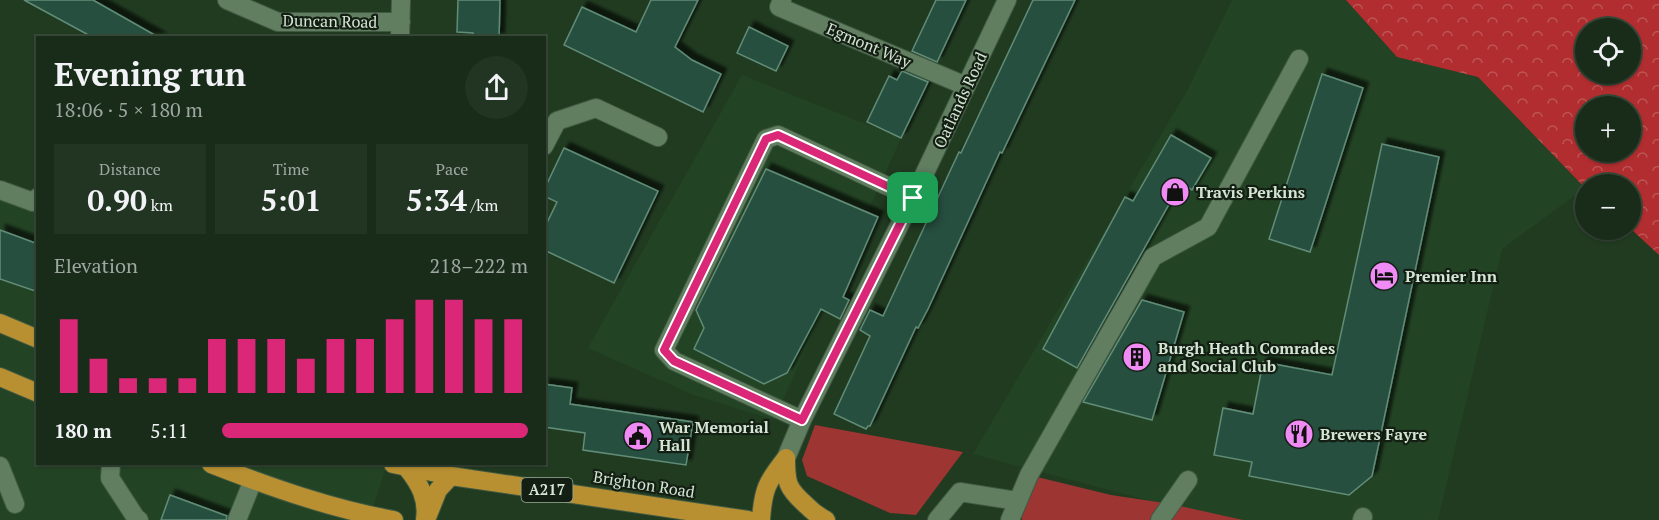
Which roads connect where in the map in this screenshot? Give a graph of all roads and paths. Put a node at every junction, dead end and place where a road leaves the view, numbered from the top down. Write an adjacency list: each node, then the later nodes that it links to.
1 (227, 0): 5 (street, Duncan Road)
2 (401, 0): 5 (street)
3 (782, 0): 7 (street, Egmont Way)
4 (1007, 0): 7 (street, Oatlands Road)
5 (401, 30)
6 (1299, 59): 26 (street)
7 (966, 86): 11 (street, Oatlands Road)
8 (658, 137): 9 (street)
9 (546, 142)
10 (0, 190): 12 (street)
11 (913, 198): 17 (street, Oatlands Road); 17 (street)
12 (36, 199)
13 (0, 323): 14 (highway)
14 (36, 338)
15 (1, 381): 16 (highway)
16 (36, 392)
17 (802, 420): 18 (street, Oatlands Road)
18 (786, 458): 35 (highway); 36 (highway)
19 (111, 465): 29 (street)
20 (214, 465): 24 (highway)
21 (0, 466): 27 (street)
22 (400, 466): 23 (highway, Brighton Road / A217); 33 (highway)
23 (451, 476): 33 (highway); 34 (highway, Brighton Road / A217)
24 (253, 480): 28 (highway); 30 (street)
25 (1188, 480): 39 (street)
26 (1018, 501): 37 (street); 38 (street)
27 (15, 504)
28 (332, 506): 31 (highway); 32 (highway)
29 (137, 520)
30 (237, 520)
31 (346, 520)
32 (394, 520)
33 (426, 520)
34 (748, 520)
35 (761, 520)
36 (826, 520)
37 (937, 520)
38 (1010, 520)
39 (1160, 520)

